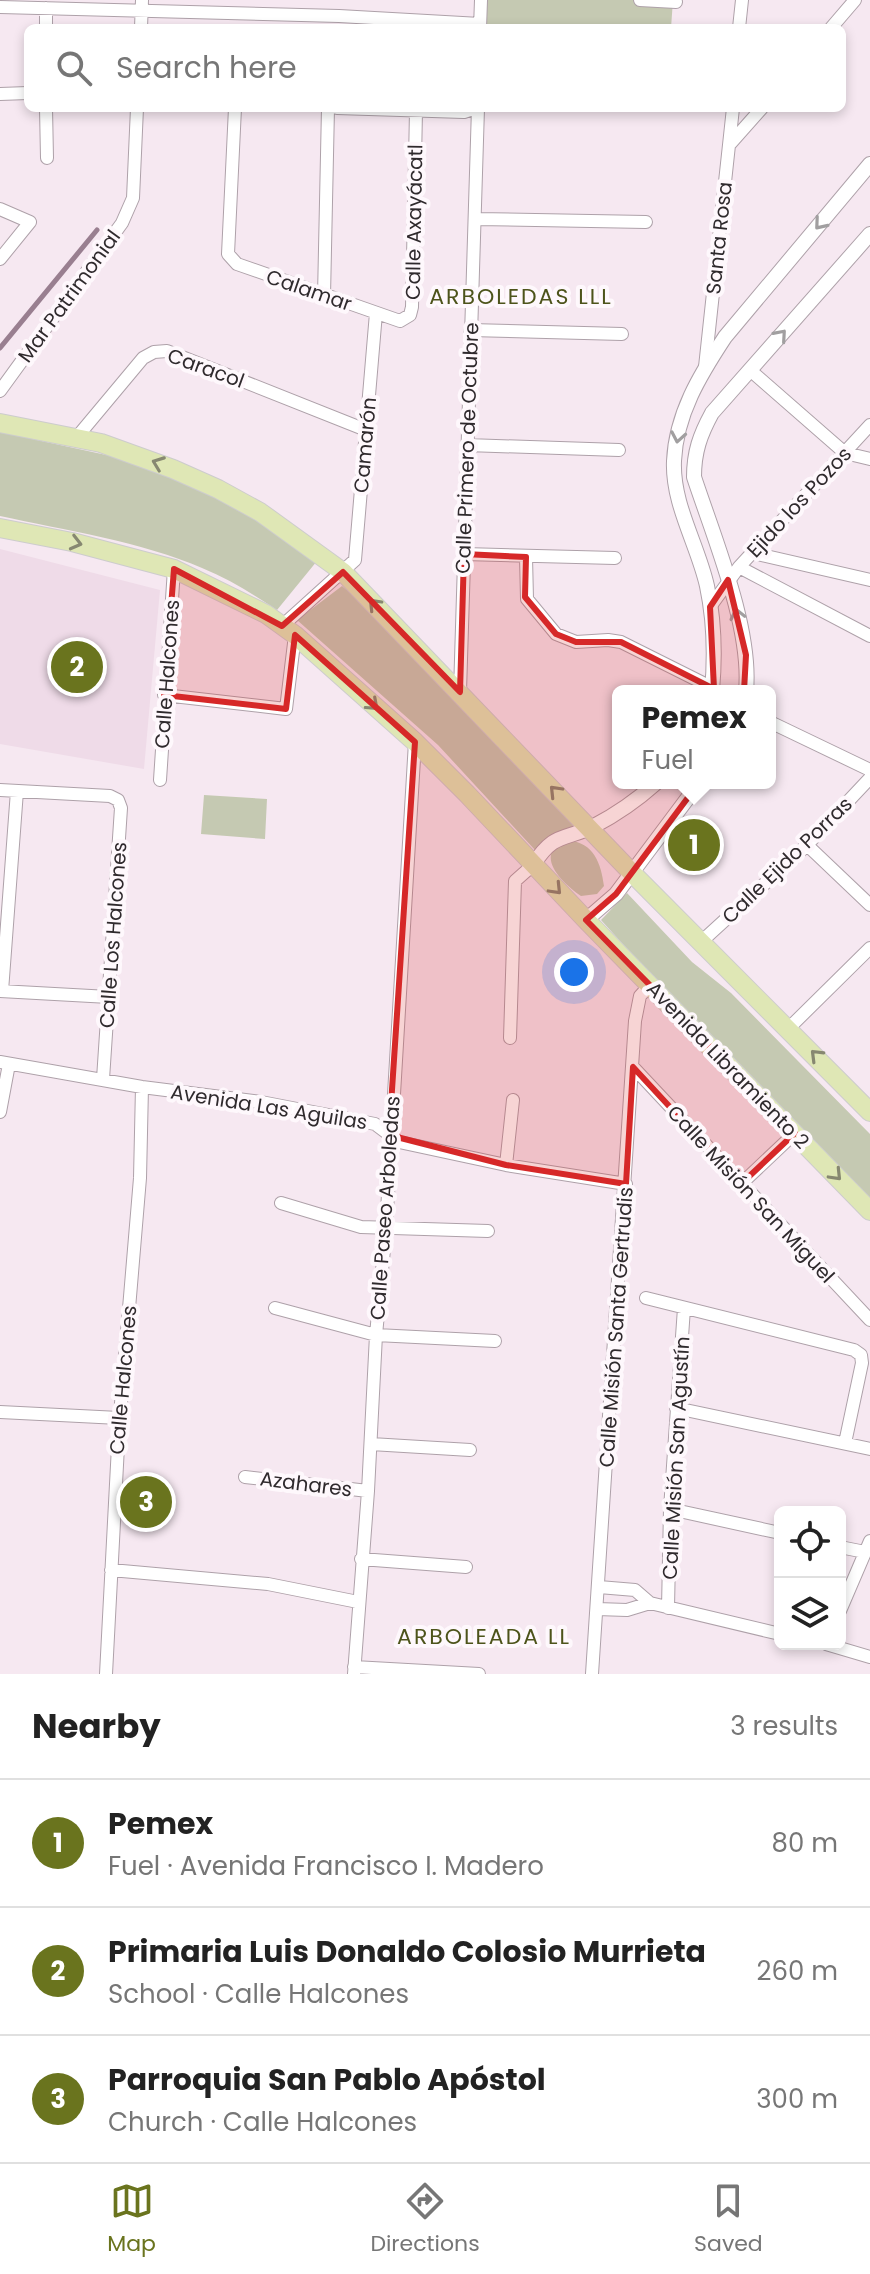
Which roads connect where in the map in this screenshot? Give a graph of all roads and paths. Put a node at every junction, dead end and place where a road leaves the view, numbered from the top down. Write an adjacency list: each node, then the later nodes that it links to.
1 (481, 0): 11 (street)
2 (640, 0): 5 (street)
3 (742, 0): 12 (street)
4 (855, 0): 13 (street)
5 (676, 2)
6 (142, 6): 8 (street); 10 (street)
7 (0, 7): 8 (street)
8 (46, 8): 9 (street)
9 (46, 24)
10 (452, 24)
11 (480, 24)
12 (739, 24)
13 (834, 24)
14 (24, 93): 15 (street)
15 (0, 94)
16 (46, 112): 25 (street)
17 (137, 112): 39 (street, Mar Patrimonial)
18 (235, 112): 32 (street, Calamar)
19 (328, 112): 32 (street)
20 (416, 112): 34 (street, Calle Axayácatl)
21 (477, 112): 28 (street, Calle Primero de Octubre)
22 (733, 112): 24 (street, Santa Rosa)
23 (758, 112): 24 (street)
24 (730, 144): 37 (street, Santa Rosa)
25 (47, 158)
26 (870, 164): 37 (street, one-way to 37)
27 (0, 209): 31 (street)
28 (475, 219): 29 (street); 35 (street, Calle Primero de Octubre)
29 (646, 222)
30 (870, 234): 38 (street, one-way to 30)
31 (0, 259)
32 (324, 296): 33 (street, Calamar)
33 (376, 313): 34 (street, Calamar); 42 (street, Camarón)
34 (395, 320)
35 (470, 330): 36 (street); 44 (street, Calle Primero de Octubre)
36 (622, 334)
37 (705, 368): 58 (street, one-way to 58)
38 (750, 370): 46 (street); 56 (street)
39 (0, 391)
40 (0, 423): 43 (main road)
41 (870, 425): 46 (street, Ejido los Pozos)
42 (366, 430): 43 (street, Caracol); 55 (street, Camarón)
43 (77, 437): 55 (main road, one-way to 43)
44 (467, 445): 45 (street); 50 (street, Calle Primero de Octubre)
45 (619, 450)
46 (845, 453): 47 (street); 49 (street, Ejido los Pozos)
47 (870, 459)
48 (0, 528): 54 (main road, Avenida Libramiento 2, one-way to 54)
49 (753, 553): 53 (street, Ejido los Pozos); 57 (street)
50 (464, 554): 51 (street); 64 (street, Calle Primero de Octubre)
51 (526, 557): 52 (street); 61 (street)
52 (615, 558)
53 (739, 567): 56 (street, Ejido los Pozos); 60 (street)
54 (174, 569): 59 (main road, Avenida Libramiento 2); 65 (street, Calle Halcones)
55 (343, 572): 59 (street); 64 (main road, one-way to 55)
56 (728, 580): 58 (street, Ejido los Pozos); 63 (street, one-way to 56)
57 (870, 580)
58 (710, 607): 62 (street)
59 (288, 631): 65 (street); 67 (main road, Avenida Libramiento 2, one-way to 67)
60 (870, 636)
61 (703, 685)
62 (712, 685)
63 (746, 685)
64 (460, 692): 75 (main road, one-way to 64)
65 (164, 695): 70 (street, Calle Halcones)
66 (776, 725): 68 (street)
67 (415, 742): 77 (main road, Avenida Libramiento 2); 96 (street, Calle Paseo Arboledas)
68 (870, 770)
69 (870, 778): 76 (street, Calle Ejido Porras)
70 (160, 780)
71 (649, 789): 75 (street)
72 (695, 789): 78 (street)
73 (0, 790): 74 (street)
74 (17, 791): 84 (street); 85 (street, Calle Los Halcones)
75 (590, 828): 77 (street); 78 (main road)
76 (807, 845): 79 (street); 81 (street, Calle Ejido Porras)
77 (533, 865): 80 (main road, Avenida Libramiento 2, one-way to 80); 87 (street)
78 (632, 873): 80 (street); 81 (main road)
79 (870, 905)
80 (586, 920): 83 (main road, Avenida Libramiento 2)
81 (702, 941): 86 (main road)
82 (870, 948): 86 (street)
83 (650, 985): 89 (street, Calle Misión Santa Gertrudis); 95 (main road, Avenida Libramiento 2)
84 (1, 991): 85 (street)
85 (109, 997): 90 (street, Calle Los Halcones)
86 (789, 1028): 94 (main road, one-way to 86)
87 (510, 1038)
88 (4, 1063): 90 (street, Avenida Las Aguilas); 93 (street)
89 (633, 1067): 98 (street, Calle Misión Santa Gertrudis); 99 (street, Calle Misión San Miguel)
90 (103, 1079): 91 (street, Avenida Las Aguilas)
91 (142, 1087): 96 (street, Avenida Las Aguilas); 112 (street, Calle Halcones)
92 (513, 1100): 97 (street)
93 (0, 1112)
94 (870, 1112)
95 (795, 1133): 99 (street); 101 (main road, Avenida Libramiento 2, one-way to 101)
96 (389, 1135): 97 (street, Avenida Las Aguilas); 102 (street, Calle Paseo Arboledas)
97 (506, 1165): 98 (street, Avenida Las Aguilas)
98 (626, 1184): 126 (street, Calle Misión Santa Gertrudis)
99 (741, 1184): 107 (street, Calle Misión San Miguel)
100 (281, 1203): 102 (street)
101 (870, 1211)
102 (386, 1228): 103 (street); 108 (street, Calle Paseo Arboledas)
103 (488, 1231)
104 (646, 1298): 106 (street)
105 (275, 1308): 108 (street)
106 (684, 1308): 110 (street, Calle Misión San Agustín); 113 (street)
107 (870, 1320)
108 (376, 1335): 109 (street); 114 (street, Calle Paseo Arboledas)
109 (495, 1341)
110 (676, 1408): 113 (street); 119 (street, Calle Misión San Agustín)
111 (0, 1412): 112 (street)
112 (119, 1418): 125 (street, Calle Halcones)
113 (845, 1443): 115 (street)
114 (371, 1444): 116 (street); 118 (street, Calle Paseo Arboledas)
115 (870, 1449)
116 (470, 1450)
117 (245, 1477): 118 (street, Azahares)
118 (368, 1491): 123 (street, Calle Paseo Arboledas)
119 (670, 1509): 120 (street); 130 (street, Calle Misión San Agustín)
120 (774, 1532)
121 (867, 1546): 122 (street); 127 (street)
122 (846, 1547)
123 (361, 1559): 124 (street); 128 (street, Calle Paseo Arboledas)
124 (466, 1567)
125 (111, 1570): 128 (street); 136 (street, Calle Halcones)
126 (599, 1587): 129 (street); 131 (street, Calle Misión Santa Gertrudis)
127 (846, 1597)
128 (358, 1602): 135 (street, Calle Paseo Arboledas)
129 (650, 1603): 130 (street); 131 (street)
130 (668, 1608): 132 (street)
131 (597, 1609): 138 (street, Calle Misión Santa Gertrudis)
132 (774, 1633)
133 (846, 1650): 134 (street)
134 (870, 1657)
135 (354, 1671): 137 (street)
136 (106, 1674)
137 (479, 1674)
138 (592, 1674)

